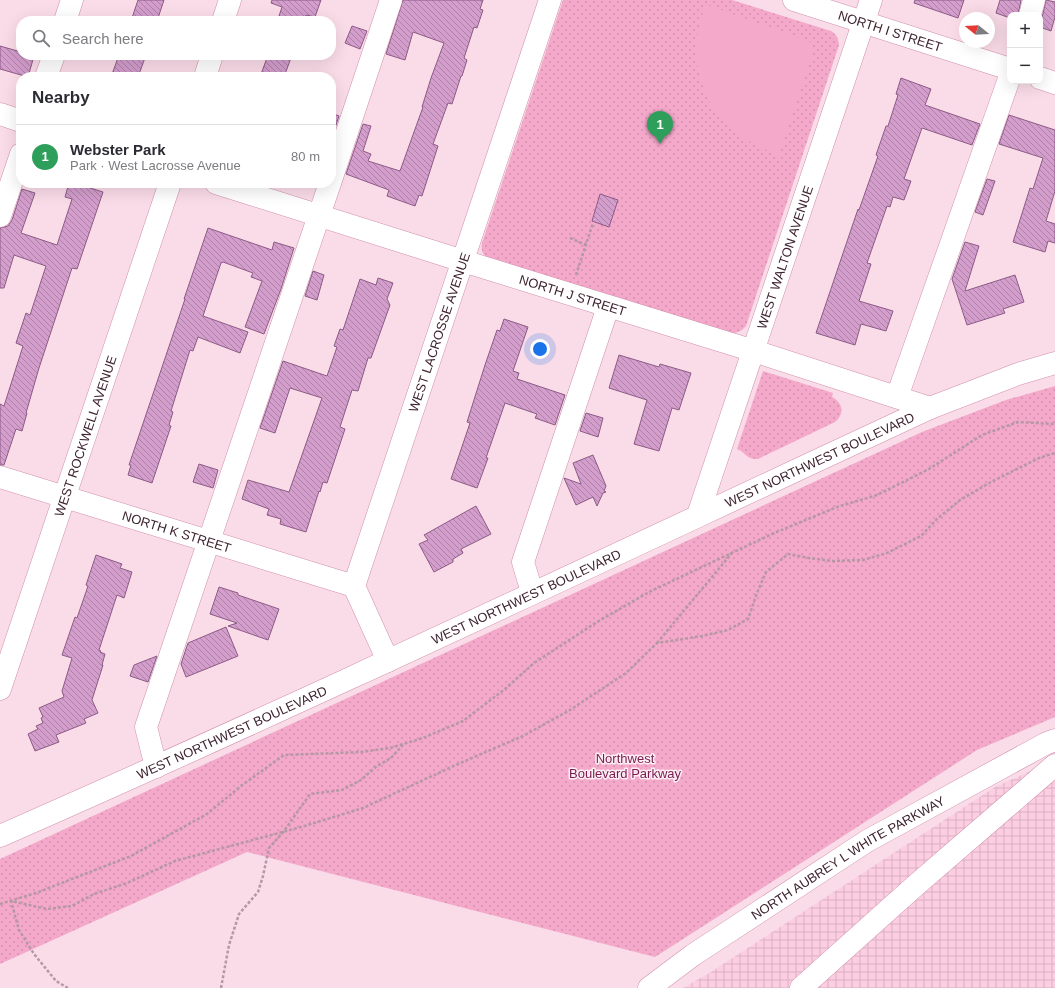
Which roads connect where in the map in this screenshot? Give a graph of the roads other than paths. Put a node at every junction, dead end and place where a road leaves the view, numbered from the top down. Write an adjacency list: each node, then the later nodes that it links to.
1 (72, 0): 9 (street)
2 (230, 0): 10 (street)
3 (392, 0): 22 (street)
4 (550, 0): 29 (street, WEST LACROSSE AVENUE)
5 (794, 0): 11 (street, NORTH I STREET)
6 (871, 0): 11 (street, WEST WALTON AVENUE)
7 (1034, 0): 8 (street)
8 (1031, 12)
9 (67, 16)
10 (225, 16)
11 (864, 21): 14 (street, NORTH I STREET); 31 (street, WEST WALTON AVENUE)
12 (52, 60): 15 (street)
13 (210, 60): 16 (street)
14 (1007, 68)
15 (48, 72)
16 (206, 72)
17 (1043, 79): 18 (street)
18 (1055, 83)
19 (1007, 84): 33 (street)
20 (0, 114): 21 (street)
21 (16, 119)
22 (336, 165)
23 (16, 169): 27 (street)
24 (168, 188): 36 (street, WEST ROCKWELL AVENUE)
25 (232, 188): 28 (street, NORTH J STREET)
26 (328, 188): 28 (street)
27 (0, 216)
28 (319, 216): 29 (street, NORTH J STREET); 38 (street)
29 (463, 262): 30 (street, NORTH J STREET); 39 (street, WEST LACROSSE AVENUE)
30 (608, 307): 31 (street, NORTH J STREET); 40 (street)
31 (754, 350): 33 (street, NORTH J STREET); 37 (street, WEST WALTON AVENUE)
32 (1055, 363): 34 (street, WEST NORTHWEST BOULEVARD)
33 (897, 397): 34 (street, NORTH J STREET)
34 (930, 408): 37 (street, WEST NORTHWEST BOULEVARD)
35 (0, 476): 36 (street, NORTH K STREET)
36 (64, 496): 38 (street, NORTH K STREET); 42 (street, WEST ROCKWELL AVENUE)
37 (698, 515): 40 (street, WEST NORTHWEST BOULEVARD)
38 (208, 541): 39 (street, NORTH K STREET); 45 (street)
39 (354, 586): 41 (street)
40 (532, 592): 41 (street, WEST NORTHWEST BOULEVARD)
41 (388, 661): 45 (street, WEST NORTHWEST BOULEVARD)
42 (0, 689)
43 (1055, 740): 47 (street, NORTH AUBREY L WHITE PARKWAY)
44 (1055, 765): 48 (street)
45 (156, 767): 46 (street, WEST NORTHWEST BOULEVARD)
46 (0, 836)
47 (649, 988)
48 (801, 988)

